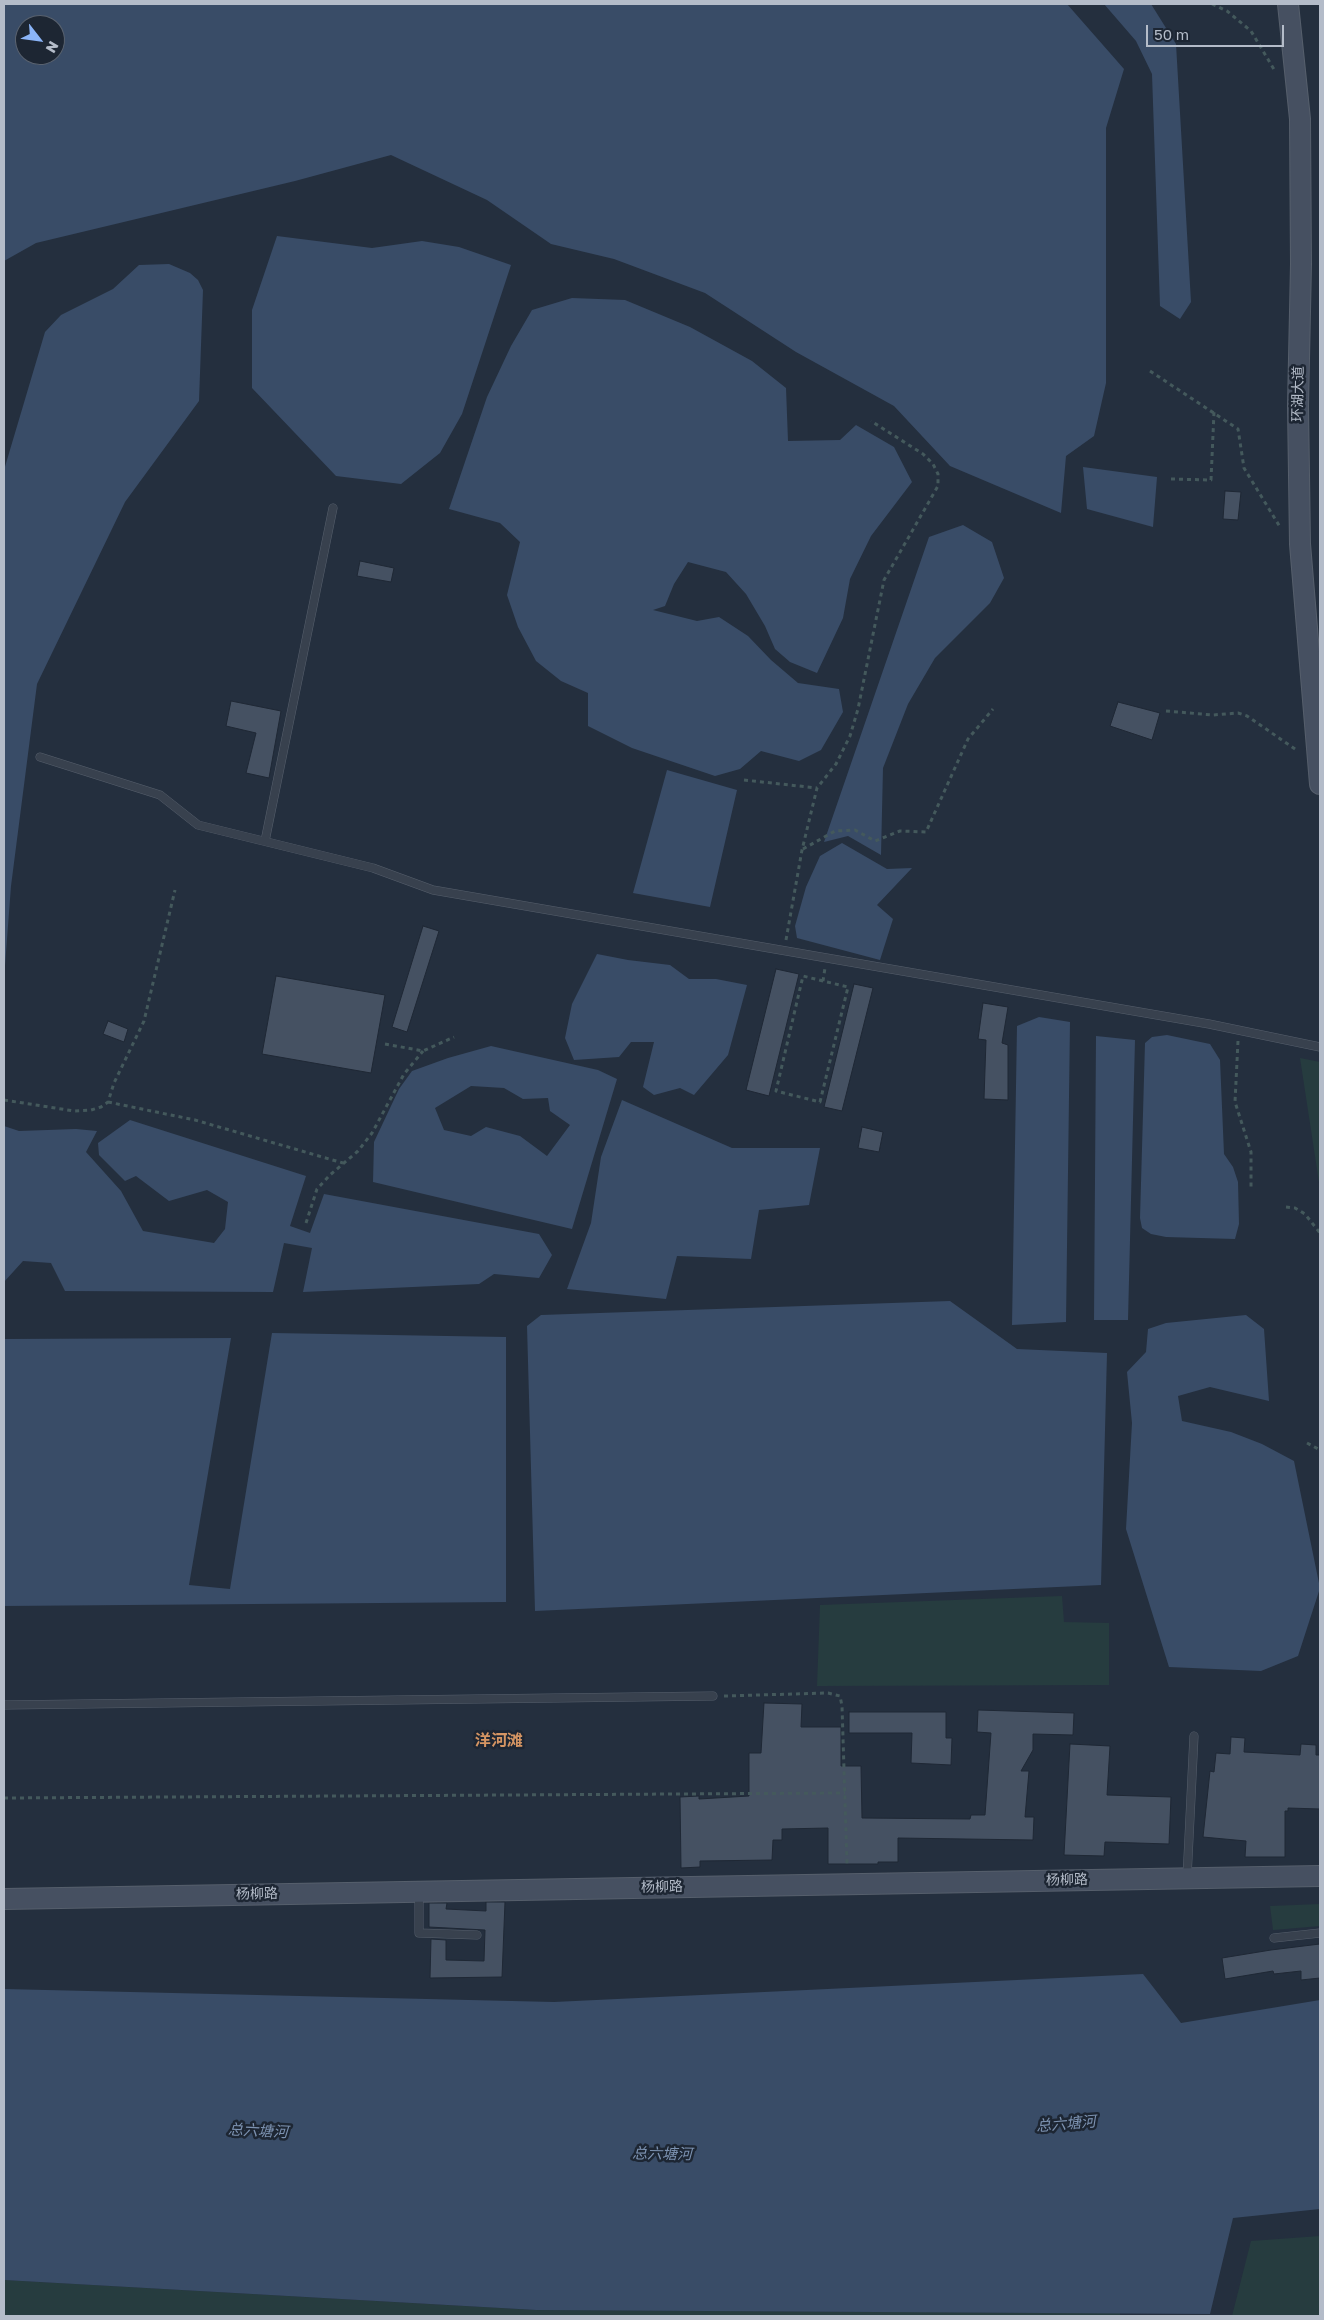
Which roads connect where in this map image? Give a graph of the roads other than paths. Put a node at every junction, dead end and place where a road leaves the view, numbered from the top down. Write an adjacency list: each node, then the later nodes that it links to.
1 (1288, 4): 4 (street, 环湖大道)
2 (333, 508): 5 (lane)
3 (40, 757): 5 (lane)
4 (1319, 775)
5 (265, 841): 6 (lane)
6 (1320, 1047)
7 (713, 1696): 8 (lane)
8 (4, 1705)
9 (1194, 1736): 11 (lane)
10 (1320, 1876): 11 (street, 杨柳路)
11 (1187, 1878): 12 (street, 杨柳路)
12 (419, 1892): 13 (street, 杨柳路); 15 (lane)
13 (4, 1899)
14 (1320, 1934): 16 (lane)
15 (477, 1935)
16 (1274, 1938)

